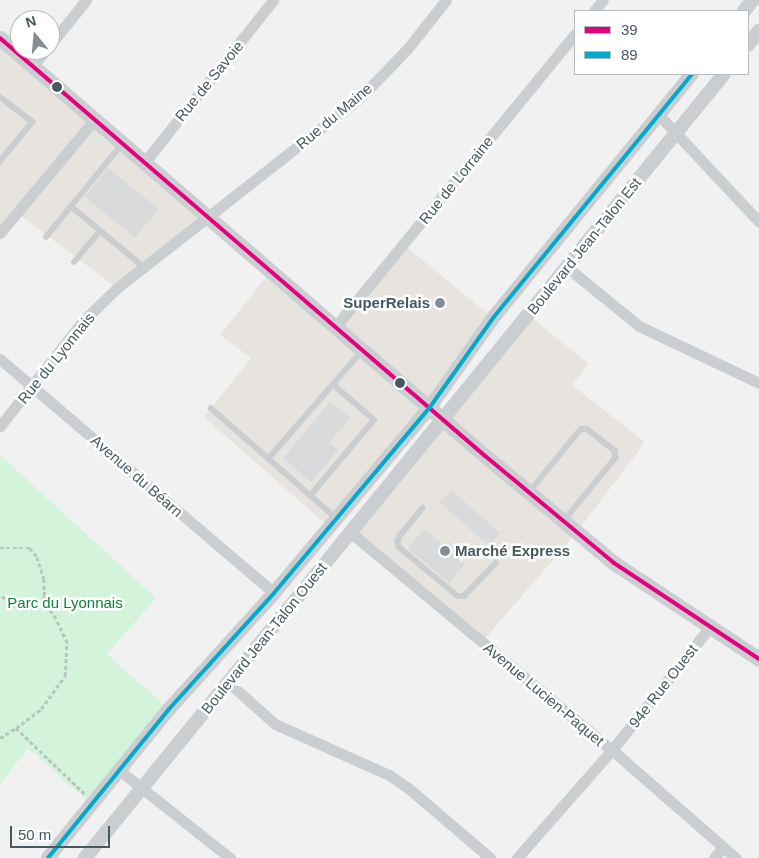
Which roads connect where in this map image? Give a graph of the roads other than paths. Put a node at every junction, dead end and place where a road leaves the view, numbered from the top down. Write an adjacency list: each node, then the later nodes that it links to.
1 (86, 0): 9 (street)
2 (273, 0): 23 (street, Rue de Savoie)
3 (446, 0): 25 (street, Rue du Maine)
4 (603, 0): 6 (street)
5 (753, 0): 7 (street)
6 (595, 10)
7 (745, 10)
8 (759, 31): 12 (street)
9 (60, 32)
10 (574, 35): 33 (street, Rue de Lorraine)
11 (0, 38): 14 (main road)
12 (749, 43)
13 (38, 60): 14 (street)
14 (32, 67): 19 (main road)
15 (691, 75): 18 (street, Boulevard Jean-Talon Est)
16 (723, 75): 20 (street, Boulevard Jean-Talon Est)
17 (0, 97): 22 (lane)
18 (659, 115): 20 (street); 39 (street, Boulevard Jean-Talon Est)
19 (94, 120): 21 (main road); 28 (street)
20 (676, 132): 26 (street); 32 (street, Boulevard Jean-Talon Est)
21 (122, 144): 23 (main road); 24 (lane)
22 (0, 162)
23 (144, 163): 25 (main road)
24 (71, 206): 27 (lane); 29 (lane)
25 (208, 217): 31 (street, Rue du Lyonnais); 33 (main road)
26 (759, 222)
27 (100, 231): 30 (lane); 31 (lane)
28 (0, 234)
29 (46, 237)
30 (74, 262)
31 (144, 267): 38 (street, Rue du Lyonnais)
32 (568, 268): 36 (street); 41 (street, Boulevard Jean-Talon Est)
33 (336, 326): 34 (main road)
34 (363, 350): 37 (lane); 39 (main road)
35 (0, 359): 38 (street, Avenue du Béarn)
36 (759, 383)
37 (333, 384): 43 (lane); 45 (lane)
38 (33, 386): 42 (street, Rue du Lyonnais); 51 (street, Avenue du Béarn)
39 (430, 407): 41 (main road); 47 (street, Boulevard Jean-Talon Ouest)
40 (210, 408): 43 (lane)
41 (443, 418): 44 (main road); 49 (street, Boulevard Jean-Talon Ouest)
42 (0, 426)
43 (268, 459): 45 (lane)
44 (529, 492): 48 (main road); 48 (lane)
45 (310, 496): 47 (lane)
46 (423, 508): 50 (lane)
47 (336, 518): 51 (street, Boulevard Jean-Talon Ouest)
48 (564, 521): 52 (main road)
49 (350, 532): 54 (street, Boulevard Jean-Talon Ouest); 55 (street, Avenue Lucien-Paquet)
50 (496, 563)
51 (274, 593): 56 (street, Boulevard Jean-Talon Ouest)
52 (710, 627): 53 (main road); 55 (street, 94e Rue Ouest)
53 (759, 659)
54 (228, 682): 57 (street, Boulevard Jean-Talon Ouest); 62 (street)
55 (612, 750): 58 (street, Avenue Lucien-Paquet); 63 (street, 94e Rue Ouest)
56 (119, 770): 57 (street); 59 (street, Boulevard Jean-Talon Ouest)
57 (142, 789): 60 (street, Boulevard Jean-Talon Ouest); 61 (street)
58 (723, 847): 64 (street); 65 (street, Avenue Lucien-Paquet)
59 (48, 858)
60 (86, 858)
61 (230, 858)
62 (490, 858)
63 (517, 858)
64 (714, 858)
65 (736, 858)

